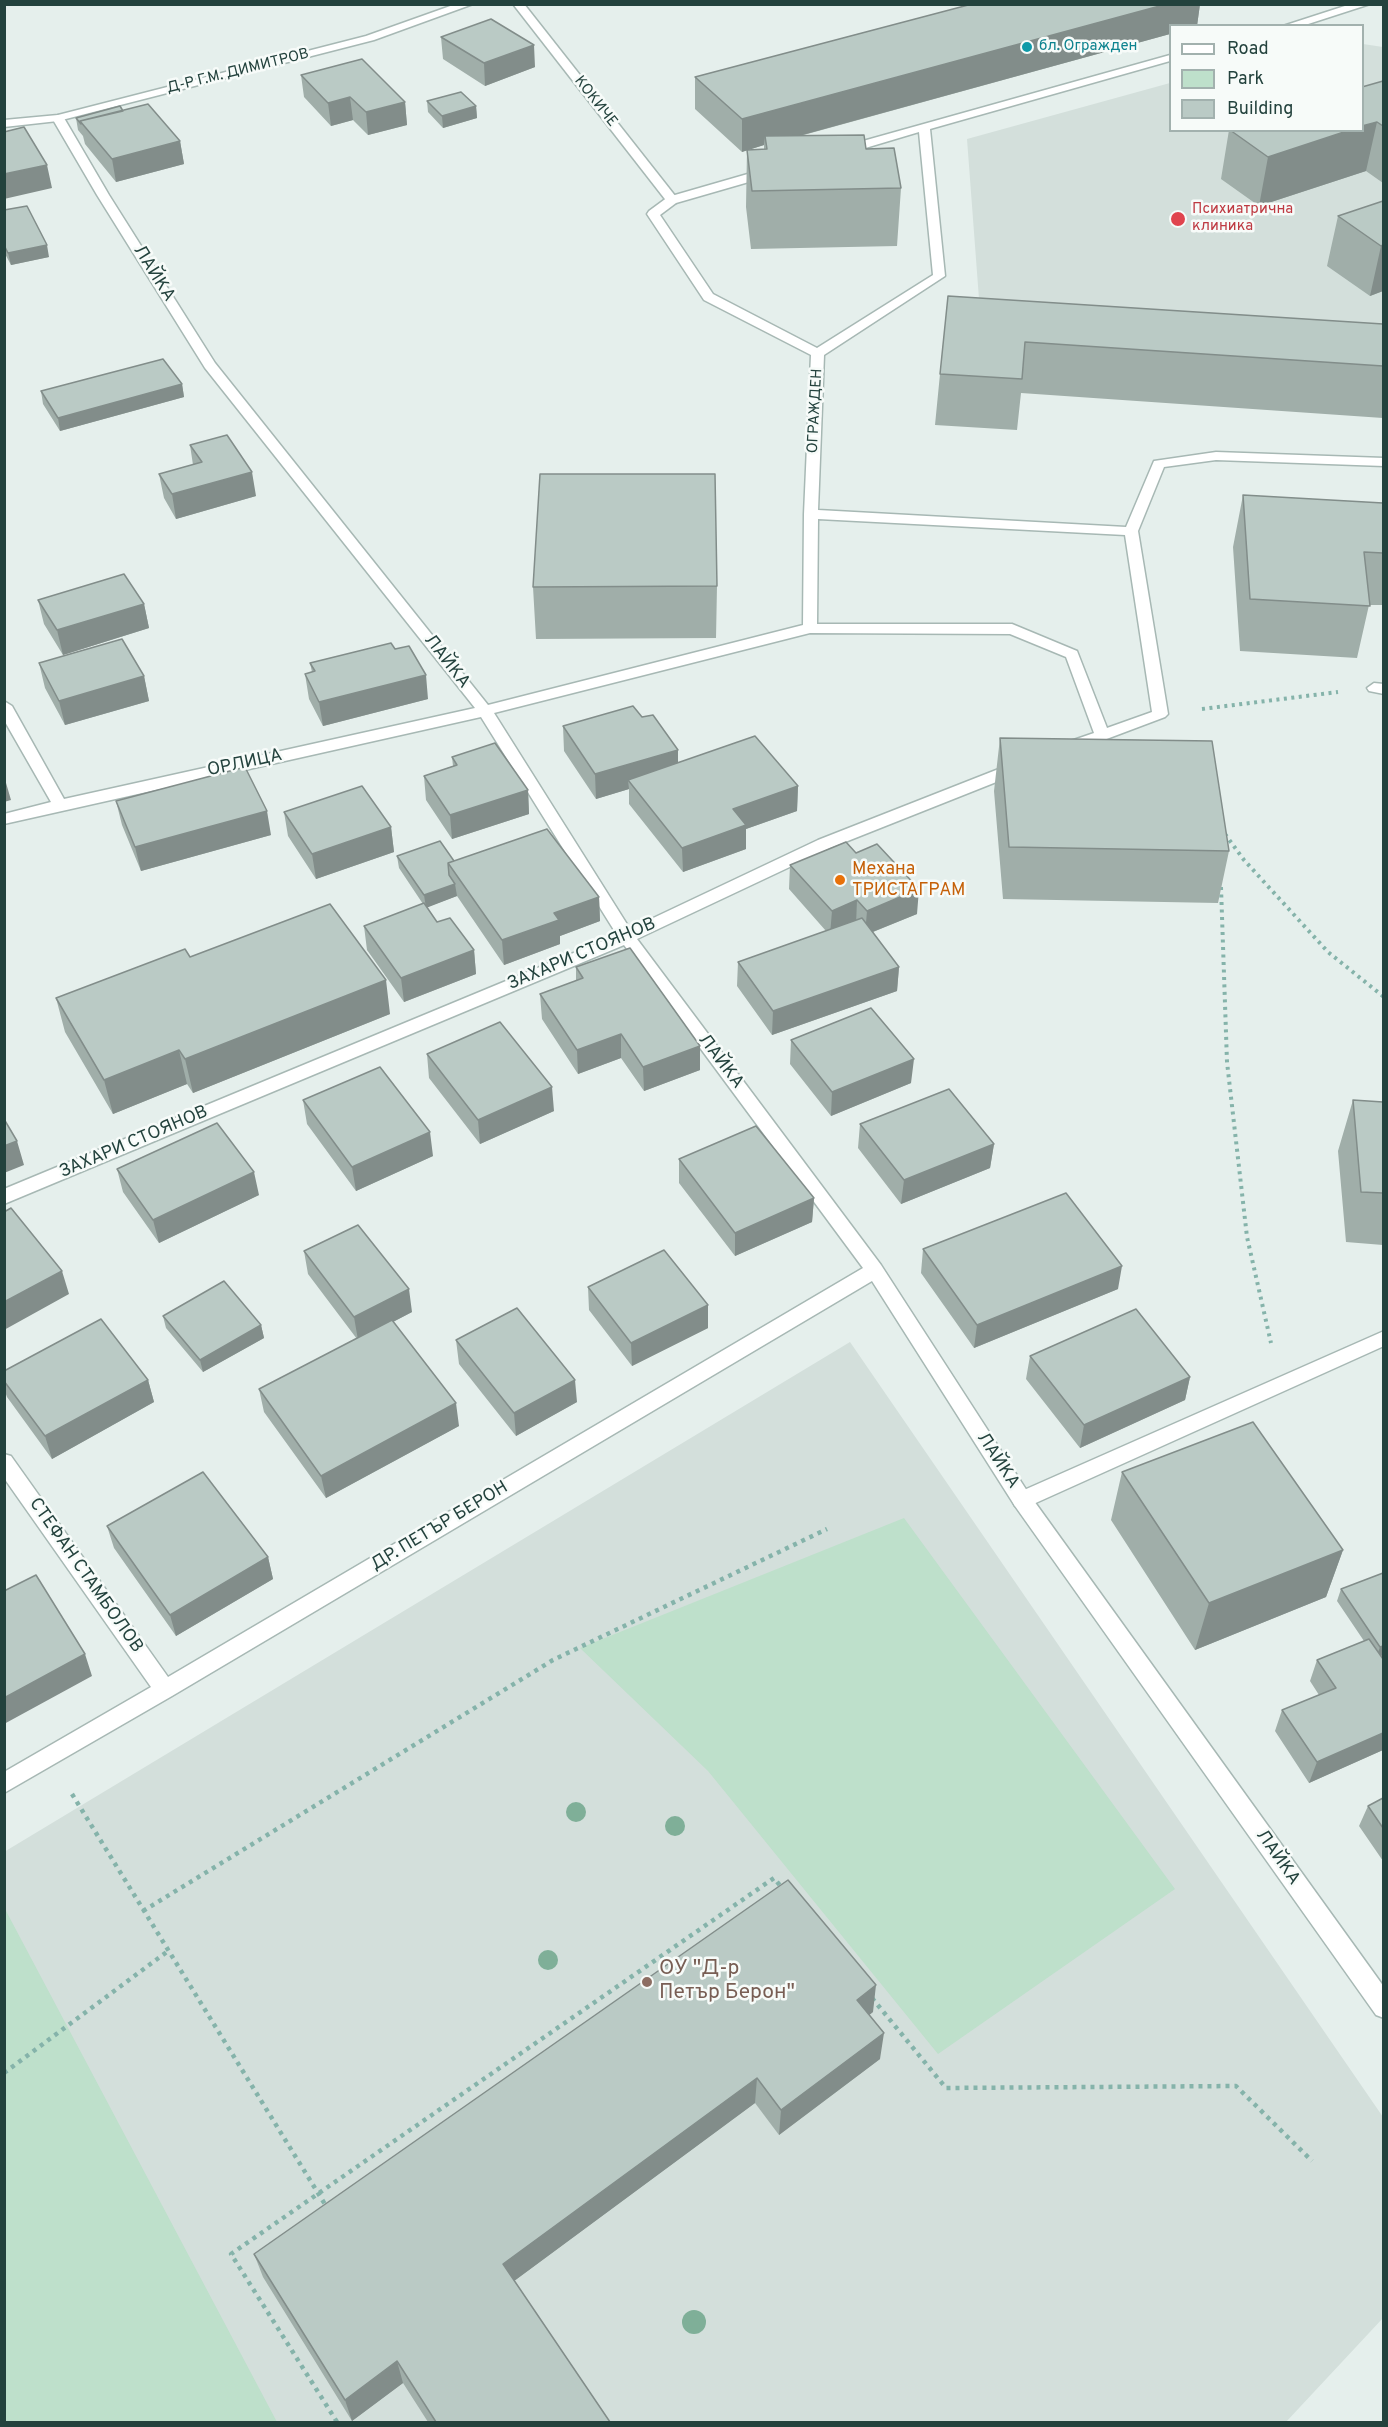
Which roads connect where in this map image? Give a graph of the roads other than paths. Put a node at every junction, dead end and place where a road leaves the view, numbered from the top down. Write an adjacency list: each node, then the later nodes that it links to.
1 (468, 4): 6 (street, Д-Р Г.М. ДИМИТРОВ)
2 (518, 4): 11 (street, КОКИЧЕ)
3 (1365, 4): 4 (street)
4 (1295, 24)
5 (1169, 58): 8 (street)
6 (58, 118): 7 (street, Д-Р Г.М. ДИМИТРОВ); 18 (street, ЛАЙКА)
7 (4, 124)
8 (924, 127): 9 (street); 12 (street, ОГРАЖДЕН)
9 (832, 154)
10 (786, 167): 11 (street)
11 (672, 200): 12 (street)
12 (818, 353): 14 (street, ОГРАЖДЕН)
13 (1383, 462): 15 (street)
14 (811, 514): 15 (street); 16 (street, ОГРАЖДЕН)
15 (1131, 531): 19 (street)
16 (810, 628): 18 (street, ОРЛИЦА); 19 (street, ОРЛИЦА)
17 (4, 706): 22 (street)
18 (485, 711): 22 (street, ОРЛИЦА); 24 (street, ЛАЙКА)
19 (1102, 735): 20 (street)
20 (1057, 752)
21 (1035, 761): 24 (street, ЗАХАРИ СТОЯНОВ)
22 (60, 805): 23 (street, ОРЛИЦА)
23 (4, 819)
24 (627, 937): 25 (street, ЗАХАРИ СТОЯНОВ); 26 (street, ЛАЙКА)
25 (4, 1197)
26 (875, 1270): 29 (street, ЛАЙКА); 30 (street, ДР. ПЕТЪР БЕРОН)
27 (1383, 1338): 29 (street)
28 (4, 1462): 30 (street, СТЕФАН СТАМБОЛОВ)
29 (1022, 1500): 32 (street, ЛАЙКА)
30 (165, 1690): 31 (street, ДР. ПЕТЪР БЕРОН)
31 (4, 1784)
32 (1383, 2007)

